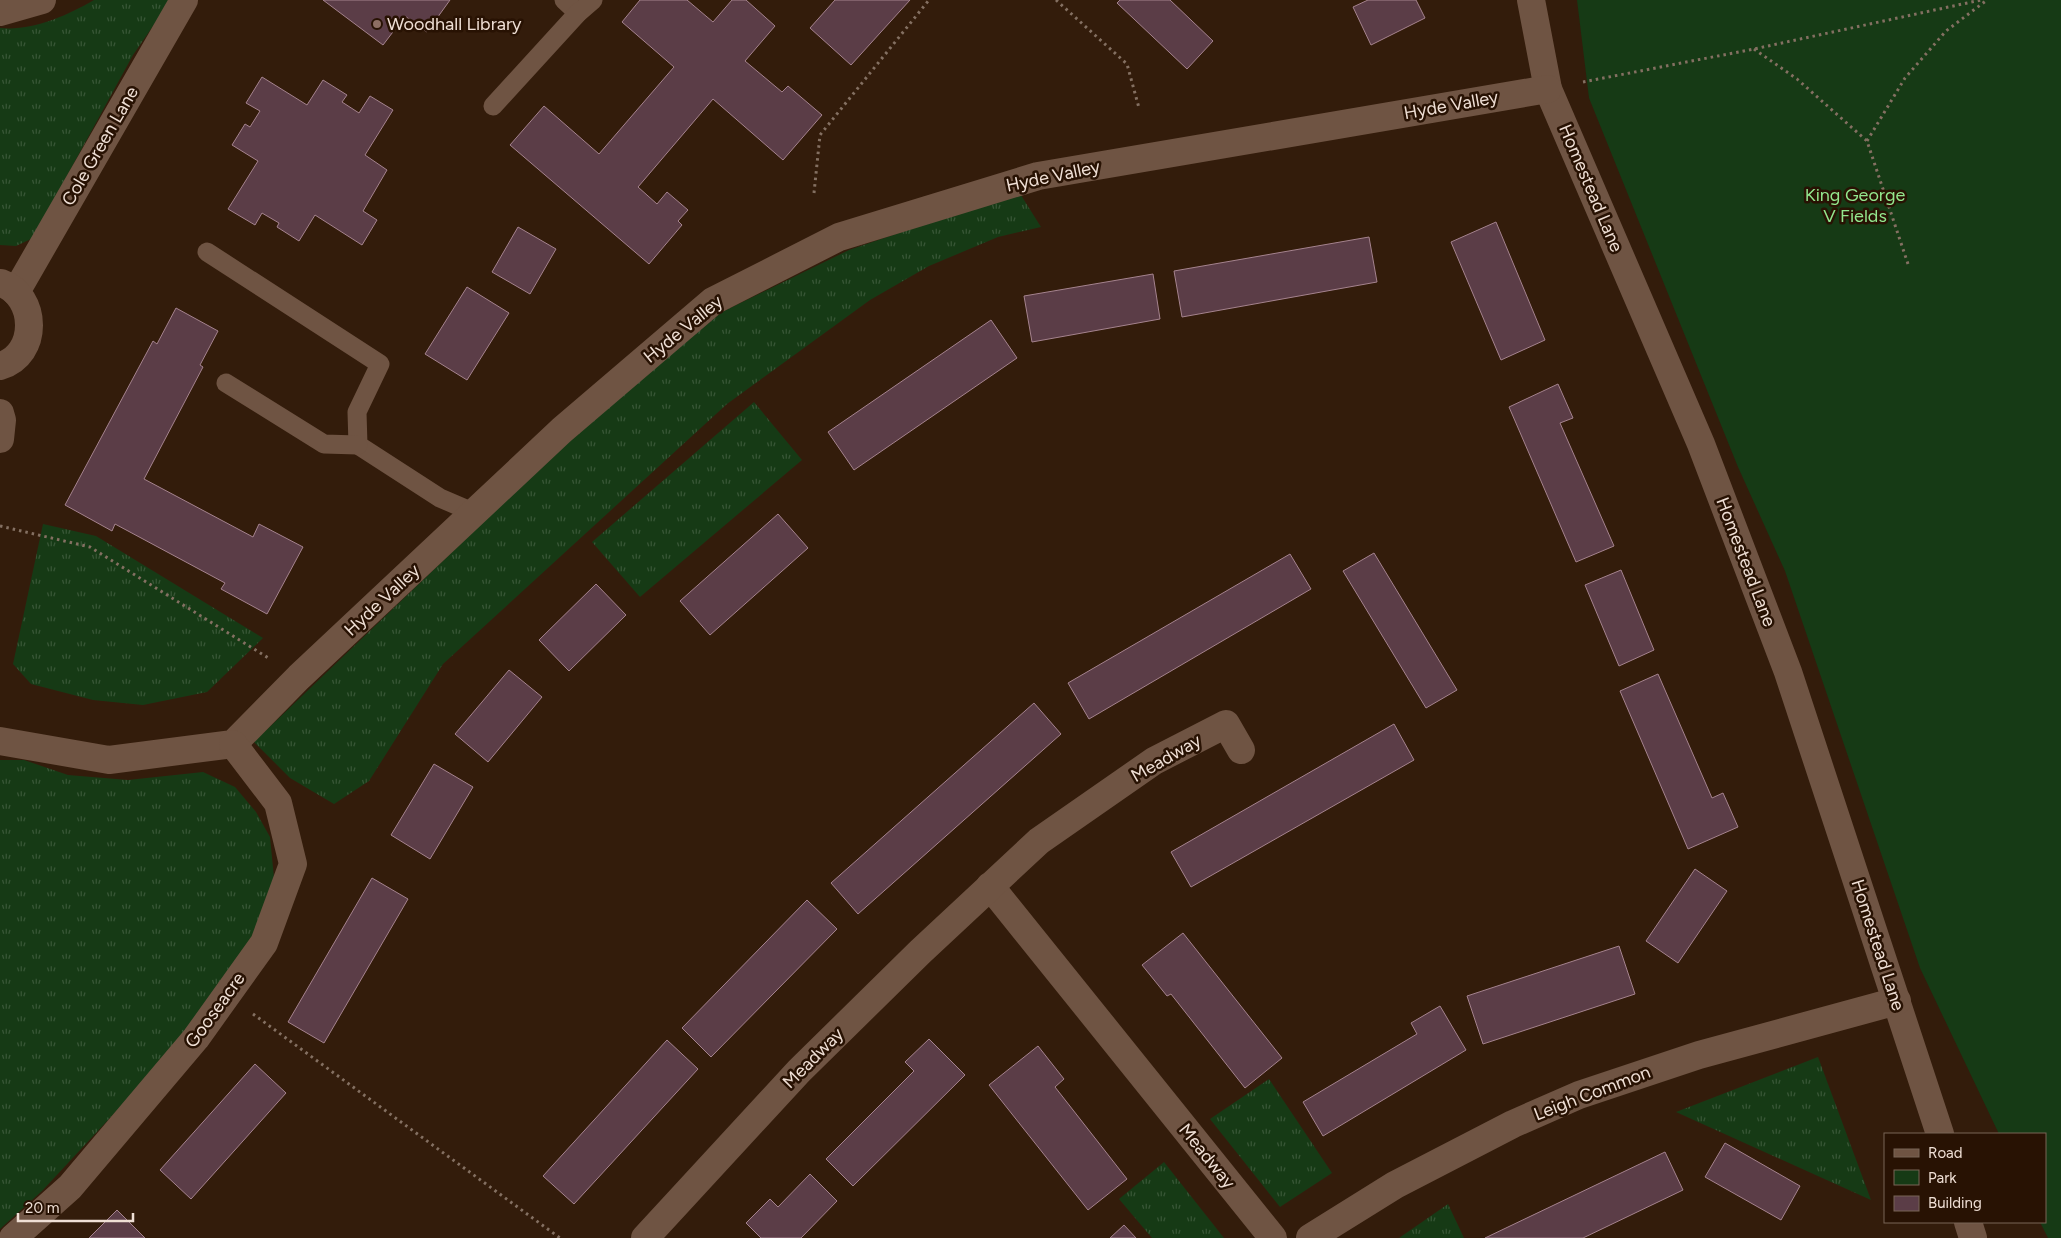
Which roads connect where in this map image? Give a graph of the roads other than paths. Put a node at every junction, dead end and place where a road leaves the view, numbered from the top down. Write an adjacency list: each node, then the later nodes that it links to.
1 (42, 0): 6 (street)
2 (184, 0): 11 (street, Cole Green Lane)
3 (564, 0): 7 (lane)
4 (593, 0): 7 (lane)
5 (1530, 0): 8 (street, Homestead Lane)
6 (0, 12)
7 (578, 13): 9 (lane)
8 (1548, 89): 17 (street, Hyde Valley); 22 (street, Homestead Lane)
9 (492, 106)
10 (207, 252): 16 (lane)
11 (8, 287): 12 (street)
12 (0, 366)
13 (226, 383): 16 (lane)
14 (0, 413): 15 (street)
15 (0, 439)
16 (358, 445): 17 (lane)
17 (475, 513): 19 (street, Hyde Valley)
18 (0, 741): 19 (street)
19 (233, 744): 25 (street, Gooseacre)
20 (1241, 750): 21 (street, Meadway)
21 (990, 886): 26 (street, Meadway); 27 (street, Meadway)
22 (1897, 1000): 23 (street, Homestead Lane); 28 (street, Leigh Common)
23 (1940, 1133)
24 (1968, 1223): 29 (street)
25 (13, 1238)
26 (645, 1238)
27 (1273, 1238)
28 (1310, 1238)
29 (1973, 1238)

